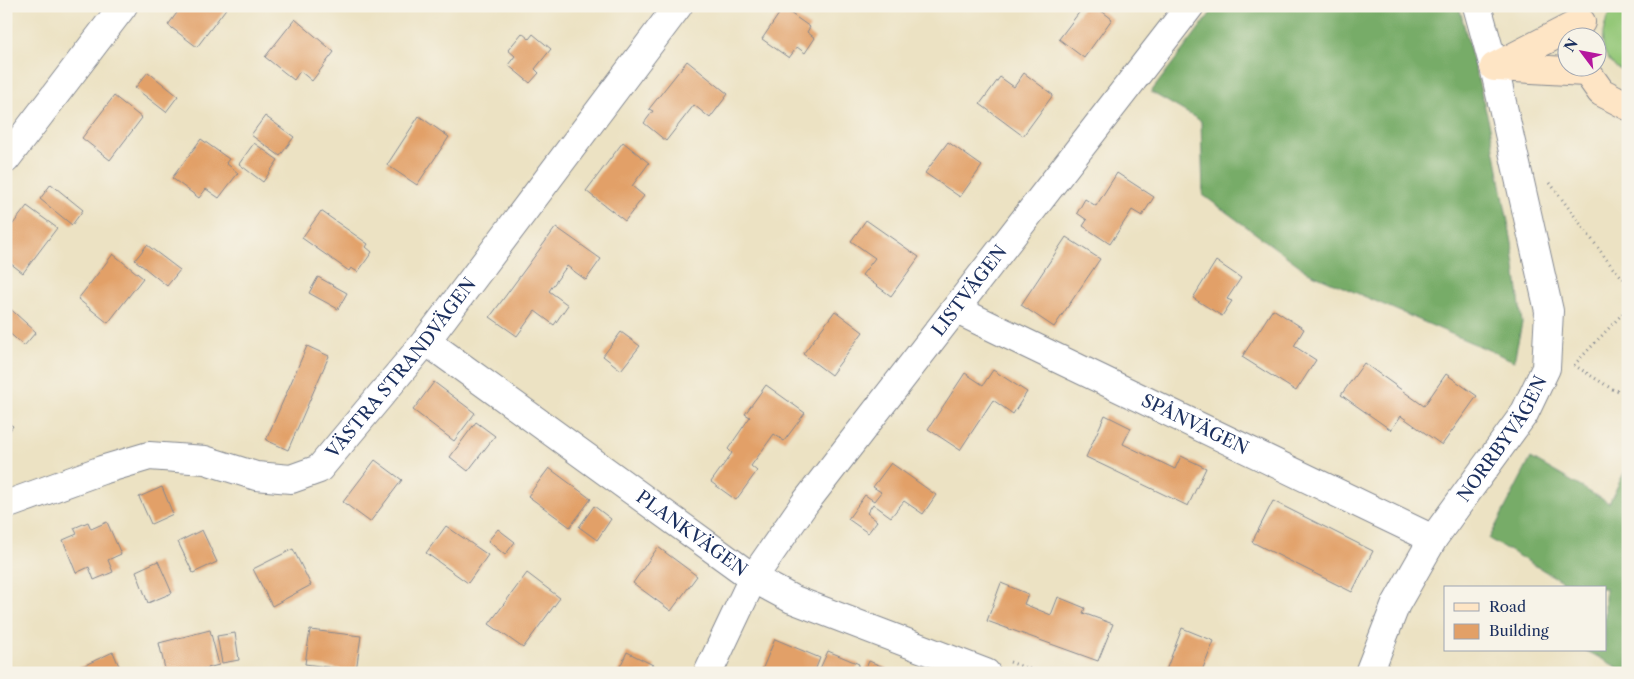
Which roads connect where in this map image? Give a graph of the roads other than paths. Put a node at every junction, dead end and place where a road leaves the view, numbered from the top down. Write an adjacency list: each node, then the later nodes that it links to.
1 (123, 6): 10 (street)
2 (678, 6): 12 (street, VÄSTRA STRANDVÄGEN)
3 (1190, 6): 11 (street, LISTVÄGEN)
4 (1477, 6): 6 (street, NORRBYVÄGEN)
5 (1583, 22): 6 (main road)
6 (1494, 67): 7 (main road); 14 (street, NORRBYVÄGEN)
7 (1556, 69)
8 (1590, 78): 9 (main road)
9 (1627, 108)
10 (6, 159)
11 (957, 310): 14 (street, SPÅNVÄGEN); 15 (street, LISTVÄGEN)
12 (426, 341): 13 (street, VÄSTRA STRANDVÄGEN); 15 (street, PLANKVÄGEN)
13 (6, 505)
14 (1433, 539): 18 (street, NORRBYVÄGEN)
15 (752, 578): 16 (street, LISTVÄGEN); 17 (street, PLANKVÄGEN)
16 (708, 673)
17 (986, 673)
18 (1369, 673)

